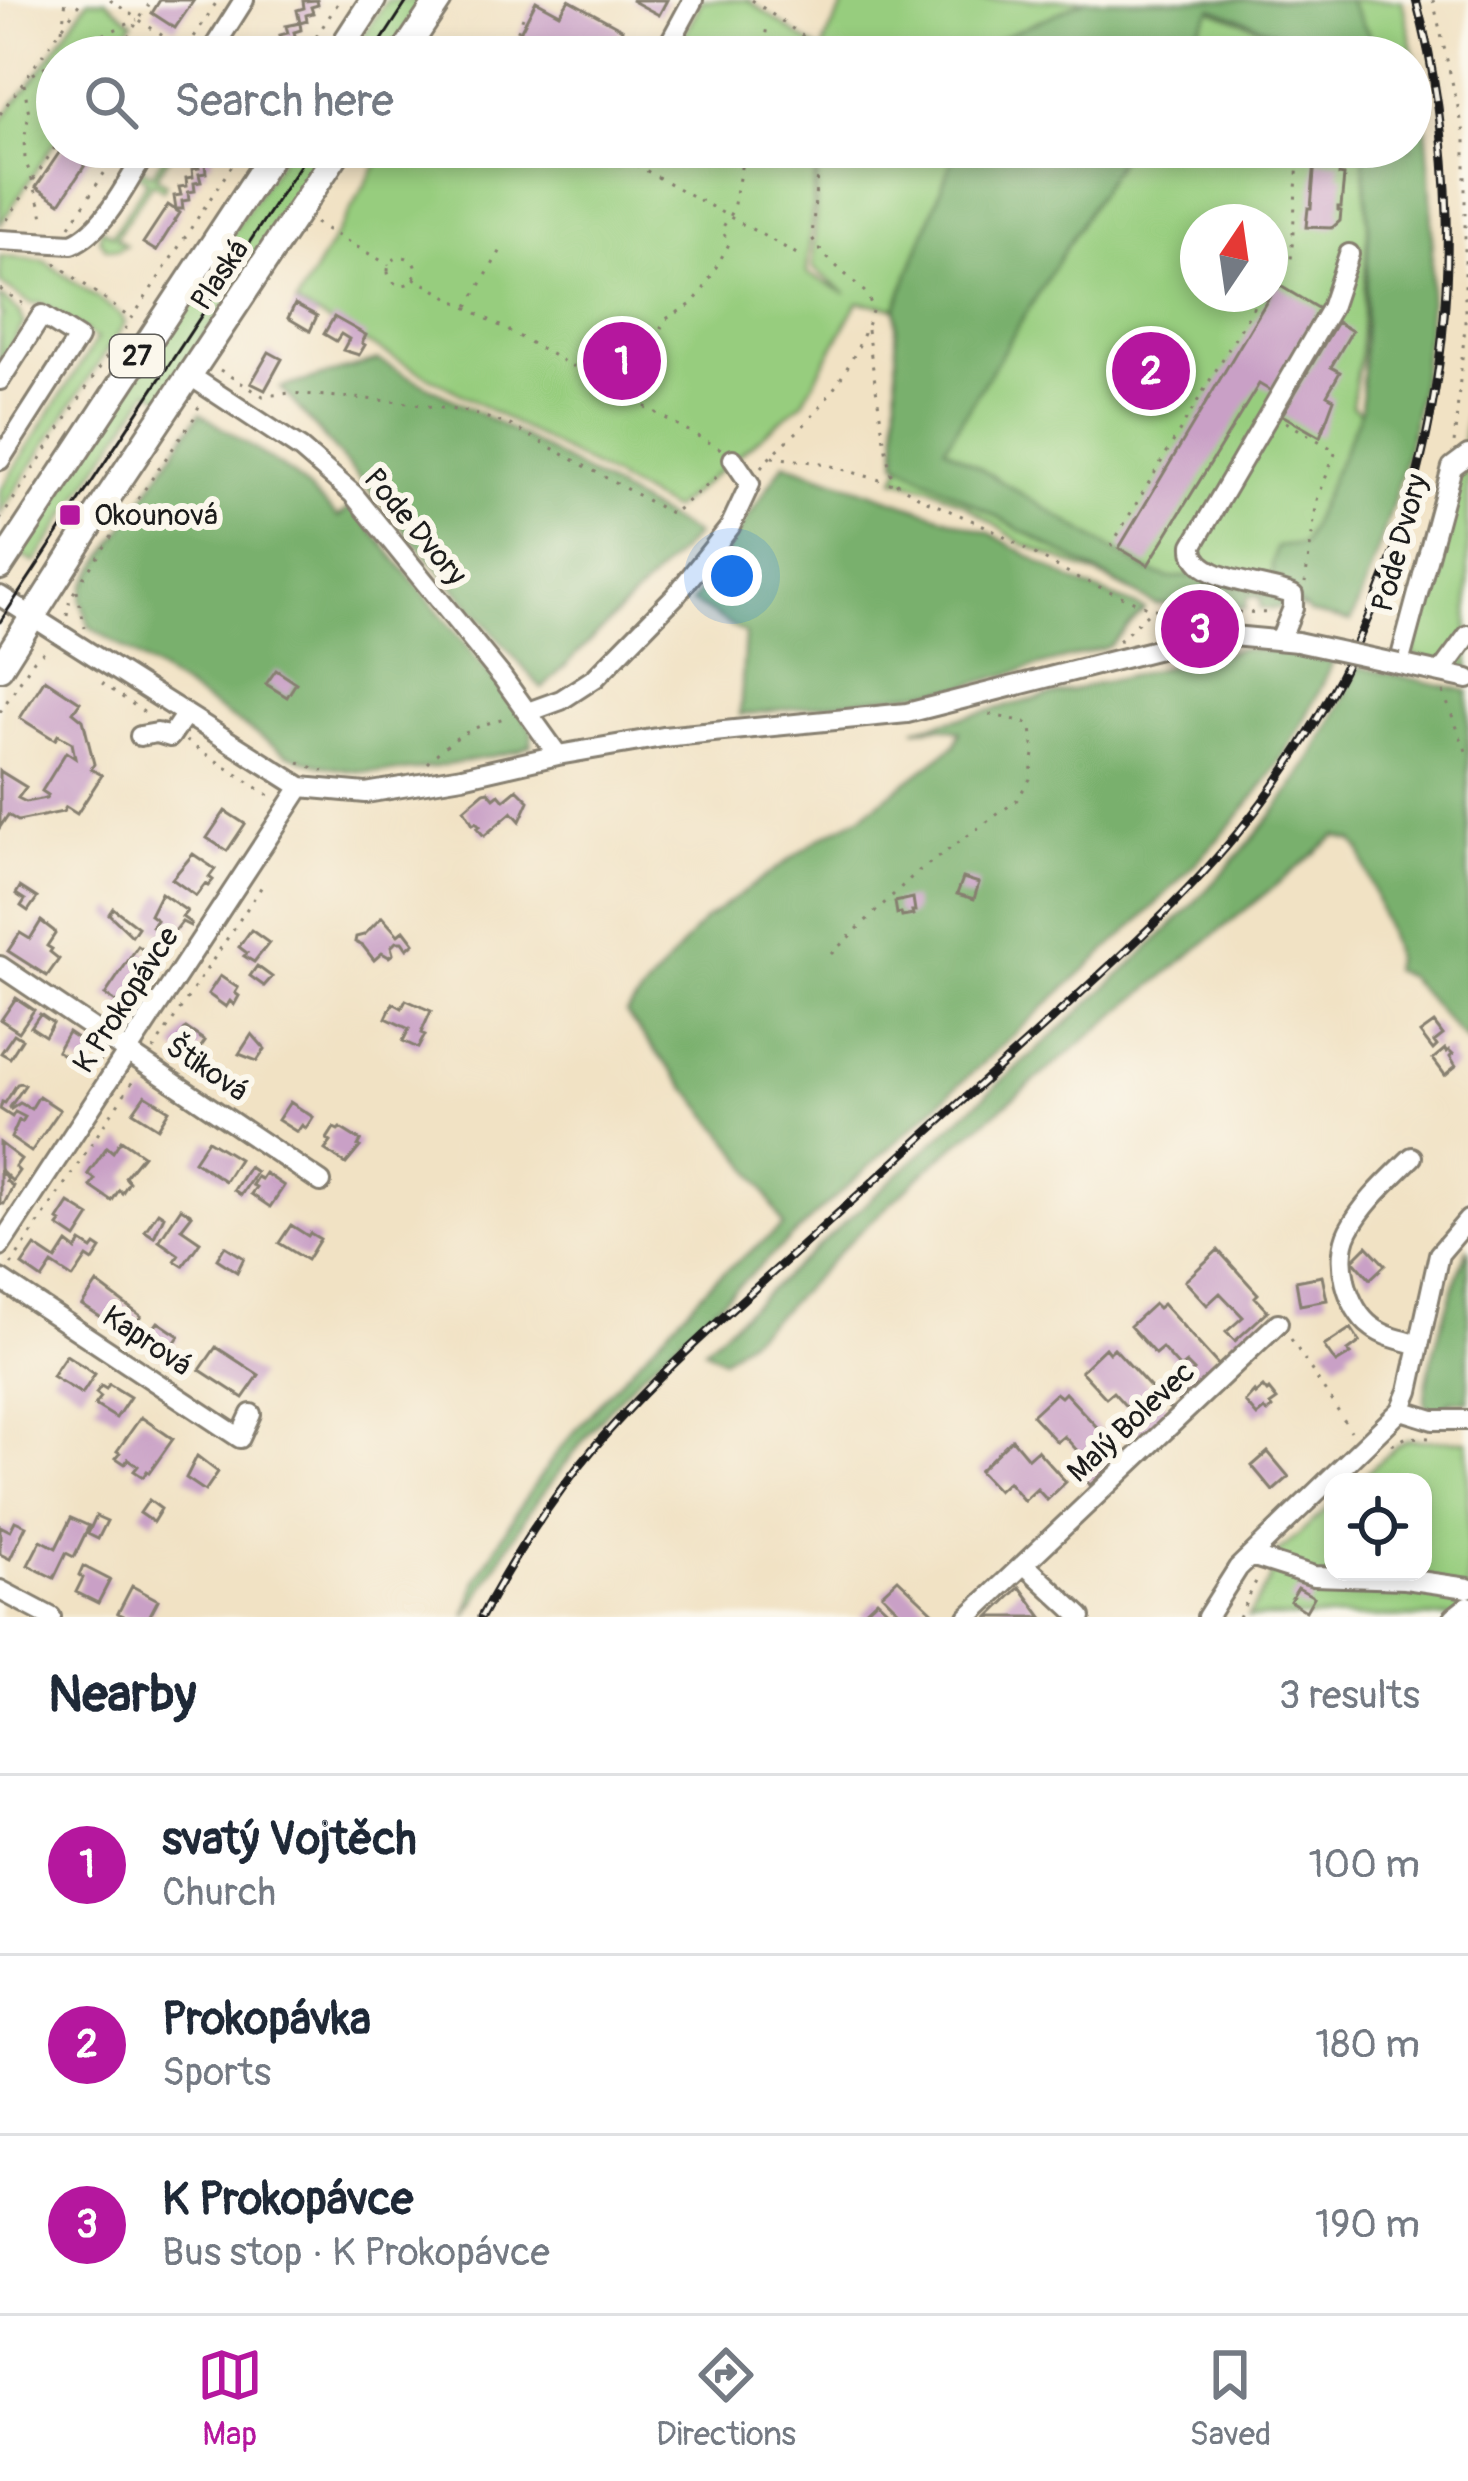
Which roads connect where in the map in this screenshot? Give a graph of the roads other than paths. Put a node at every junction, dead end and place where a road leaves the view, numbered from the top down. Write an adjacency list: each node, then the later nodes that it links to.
1 (244, 0): 5 (street)
2 (374, 0): 6 (main road)
3 (439, 0): 7 (main road)
4 (693, 0): 8 (street)
5 (221, 36)
6 (350, 36)
7 (415, 36)
8 (673, 36)
9 (136, 168): 12 (street)
10 (263, 168): 19 (main road, Plaská / 27)
11 (327, 168): 14 (main road, Plaská / 27)
12 (0, 240)
13 (1349, 254): 22 (street)
14 (189, 375): 21 (main road, Plaská / 27); 28 (street, Pode Dvory)
15 (0, 380): 16 (street)
16 (0, 460)
17 (1460, 461): 24 (street, Pode Dvory)
18 (735, 462): 28 (street)
19 (0, 567)
20 (0, 596): 21 (street)
21 (32, 617): 25 (main road, Plaská / 27); 29 (street)
22 (1288, 634): 24 (street, bridge); 31 (street)
23 (1468, 635): 26 (street)
24 (1401, 659): 26 (street)
25 (0, 668)
26 (1440, 673): 27 (street)
27 (1468, 679)
28 (528, 712): 31 (street, Pode Dvory)
29 (180, 724): 30 (street); 32 (street)
30 (140, 736)
31 (558, 755): 32 (street)
32 (301, 787): 34 (street, K Prokopávce)
33 (0, 966): 34 (street, Štiková)
34 (136, 1057): 36 (street, Štiková); 38 (street, K Prokopávce)
35 (1412, 1157): 41 (street)
36 (321, 1182)
37 (1468, 1220): 41 (street)
38 (0, 1246)
39 (1, 1280): 43 (street, Kaprová)
40 (1277, 1324): 46 (street, Malý Bolevec)
41 (1417, 1344): 42 (street)
42 (1401, 1410): 44 (street); 45 (street)
43 (251, 1414)
44 (1468, 1420)
45 (1251, 1556): 47 (street); 53 (street)
46 (1024, 1564): 51 (street, Malý Bolevec); 52 (street)
47 (1468, 1588)
48 (0, 1590): 50 (street)
49 (1468, 1606): 54 (street)
50 (51, 1617)
51 (968, 1617)
52 (1081, 1617)
53 (1207, 1617)
54 (1454, 1617)

